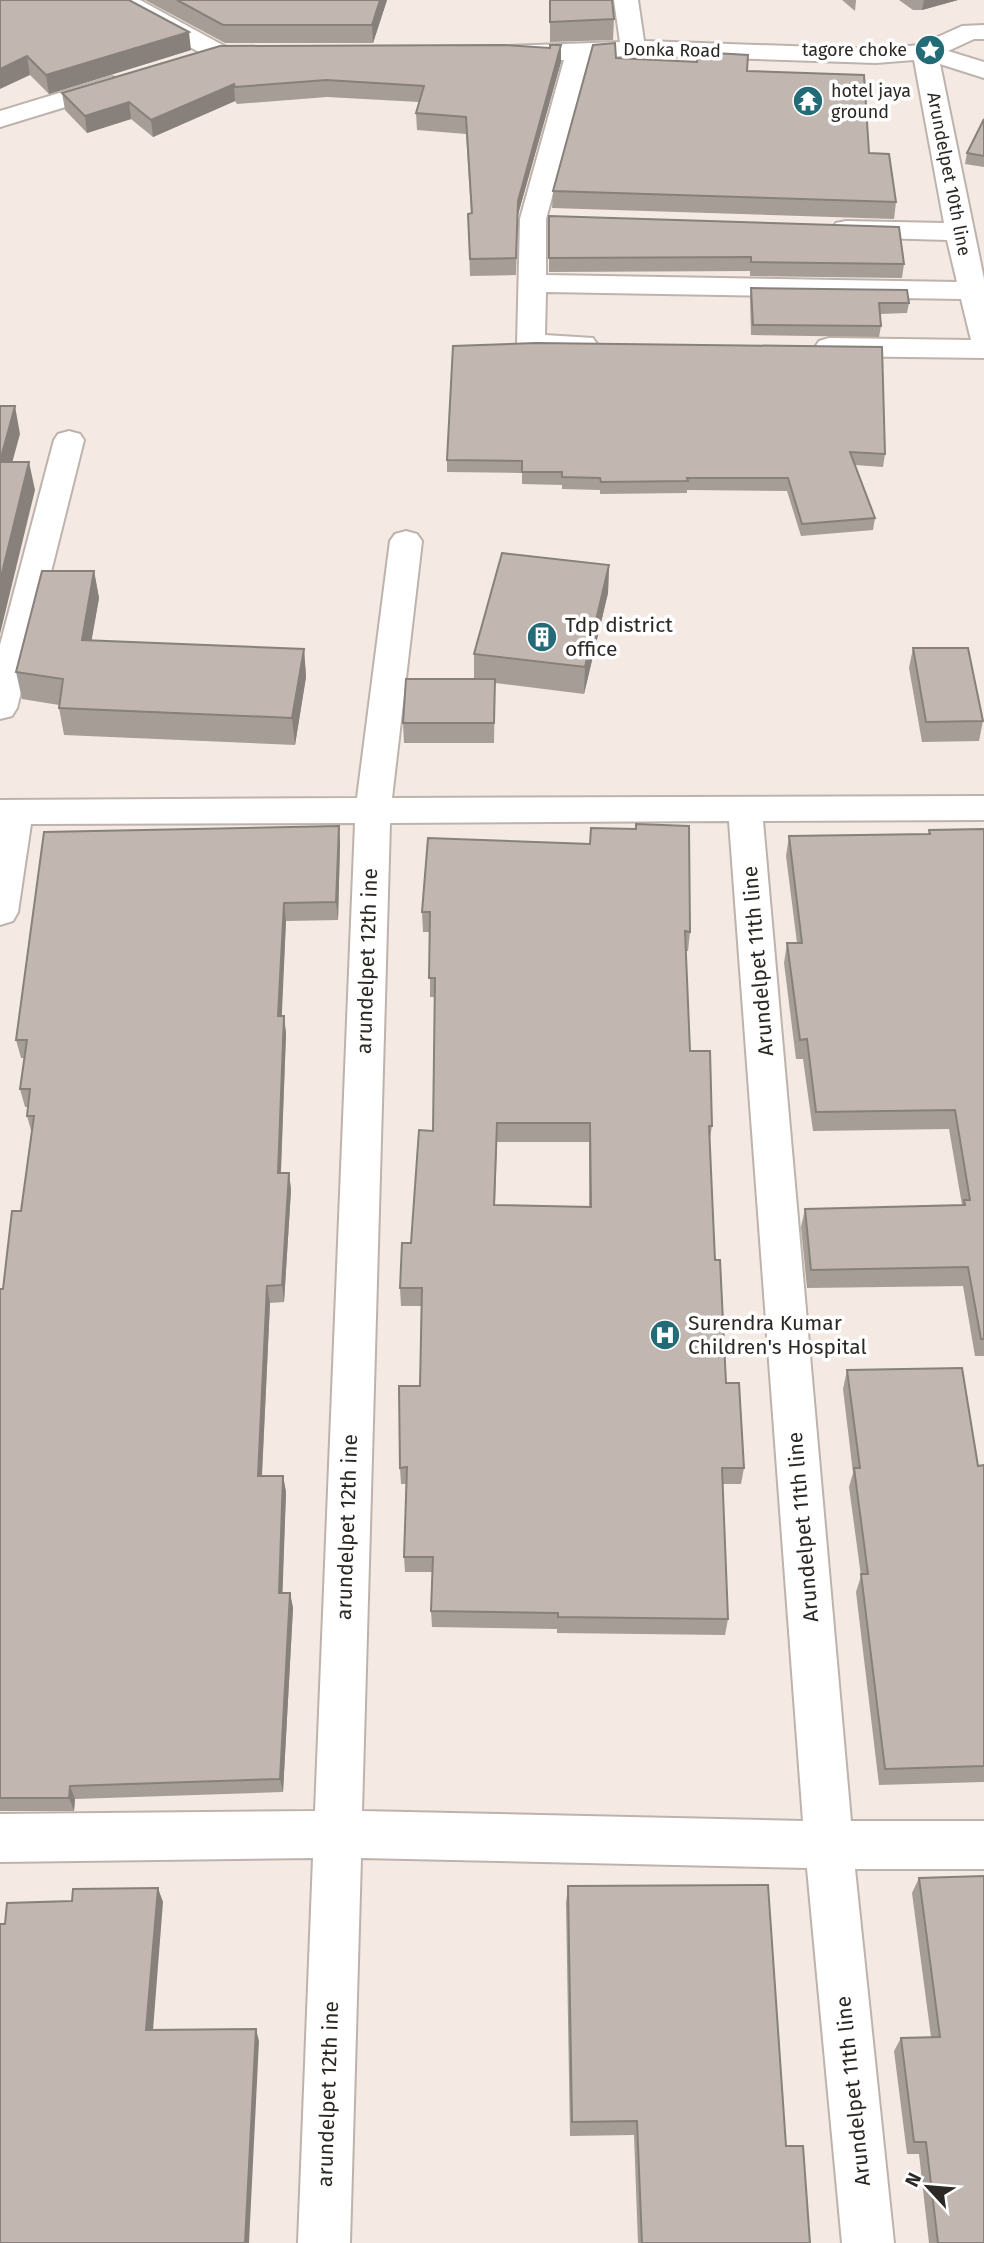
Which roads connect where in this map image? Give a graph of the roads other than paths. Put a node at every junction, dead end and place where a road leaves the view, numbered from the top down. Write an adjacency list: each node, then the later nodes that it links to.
1 (122, 0): 8 (street)
2 (626, 0): 4 (street)
3 (980, 26): 7 (street, Donka Road)
4 (633, 48): 6 (street, Donka Road); 7 (street, Donka Road)
5 (482, 52): 6 (street, Donka Road)
6 (579, 52): 16 (street)
7 (925, 52): 11 (street); 15 (street, Arundelpet 10th line)
8 (219, 53): 9 (street); 10 (street)
9 (246, 53)
10 (193, 61)
11 (984, 69)
12 (129, 80): 13 (street)
13 (0, 119)
14 (822, 228): 15 (street)
15 (959, 232): 17 (street, Arundelpet 10th line)
16 (531, 283): 17 (street); 19 (street)
17 (974, 291): 18 (street, Arundelpet 10th line)
18 (984, 338)
19 (614, 345)
20 (806, 347): 21 (street)
21 (984, 349)
22 (69, 440): 24 (street)
23 (405, 541): 27 (street, arundelpet 12th ine)
24 (0, 708)
25 (984, 808): 26 (street)
26 (745, 809): 27 (street); 33 (street, Arundelpet 11th line)
27 (373, 811): 28 (street); 30 (street, arundelpet 12th ine)
28 (7, 812): 29 (street)
29 (0, 912)
30 (336, 1834): 31 (street); 33 (street); 34 (street, arundelpet 12th ine)
31 (0, 1838)
32 (984, 1844): 33 (street)
33 (829, 1845): 35 (street, Arundelpet 11th line)
34 (324, 2243)
35 (868, 2243)

